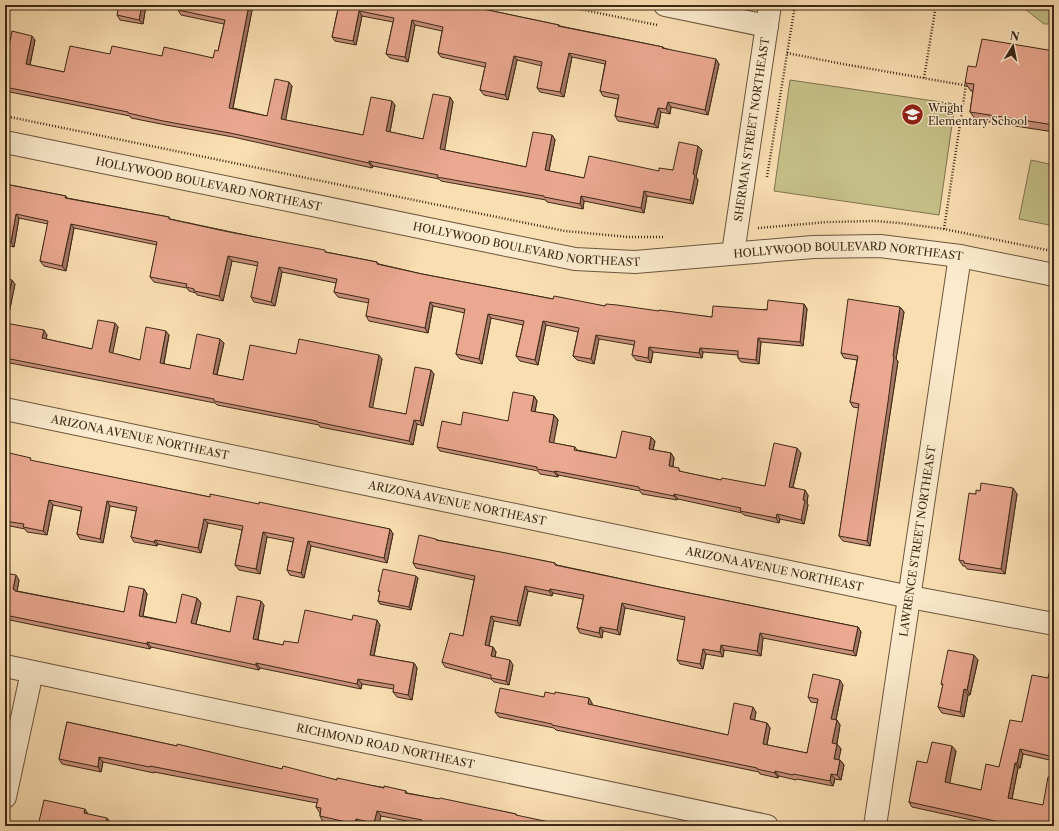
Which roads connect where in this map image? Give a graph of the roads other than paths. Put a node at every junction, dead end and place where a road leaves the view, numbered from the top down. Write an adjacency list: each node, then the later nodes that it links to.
1 (665, 5): 2 (street)
2 (768, 15): 4 (street, SHERMAN STREET NORTHEAST)
3 (5, 142): 4 (street, HOLLYWOOD BOULEVARD NORTHEAST)
4 (733, 253): 5 (street, HOLLYWOOD BOULEVARD NORTHEAST)
5 (960, 256): 6 (street, HOLLYWOOD BOULEVARD NORTHEAST); 8 (street, LAWRENCE STREET NORTHEAST)
6 (1054, 275)
7 (5, 409): 8 (street, ARIZONA AVENUE NORTHEAST)
8 (910, 597): 9 (street, ARIZONA AVENUE NORTHEAST); 14 (street, LAWRENCE STREET NORTHEAST)
9 (1054, 624)
10 (5, 666): 11 (street, RICHMOND ROAD NORTHEAST)
11 (32, 672): 12 (street); 13 (street, RICHMOND ROAD NORTHEAST)
12 (5, 797)
13 (767, 826)
14 (875, 826)

